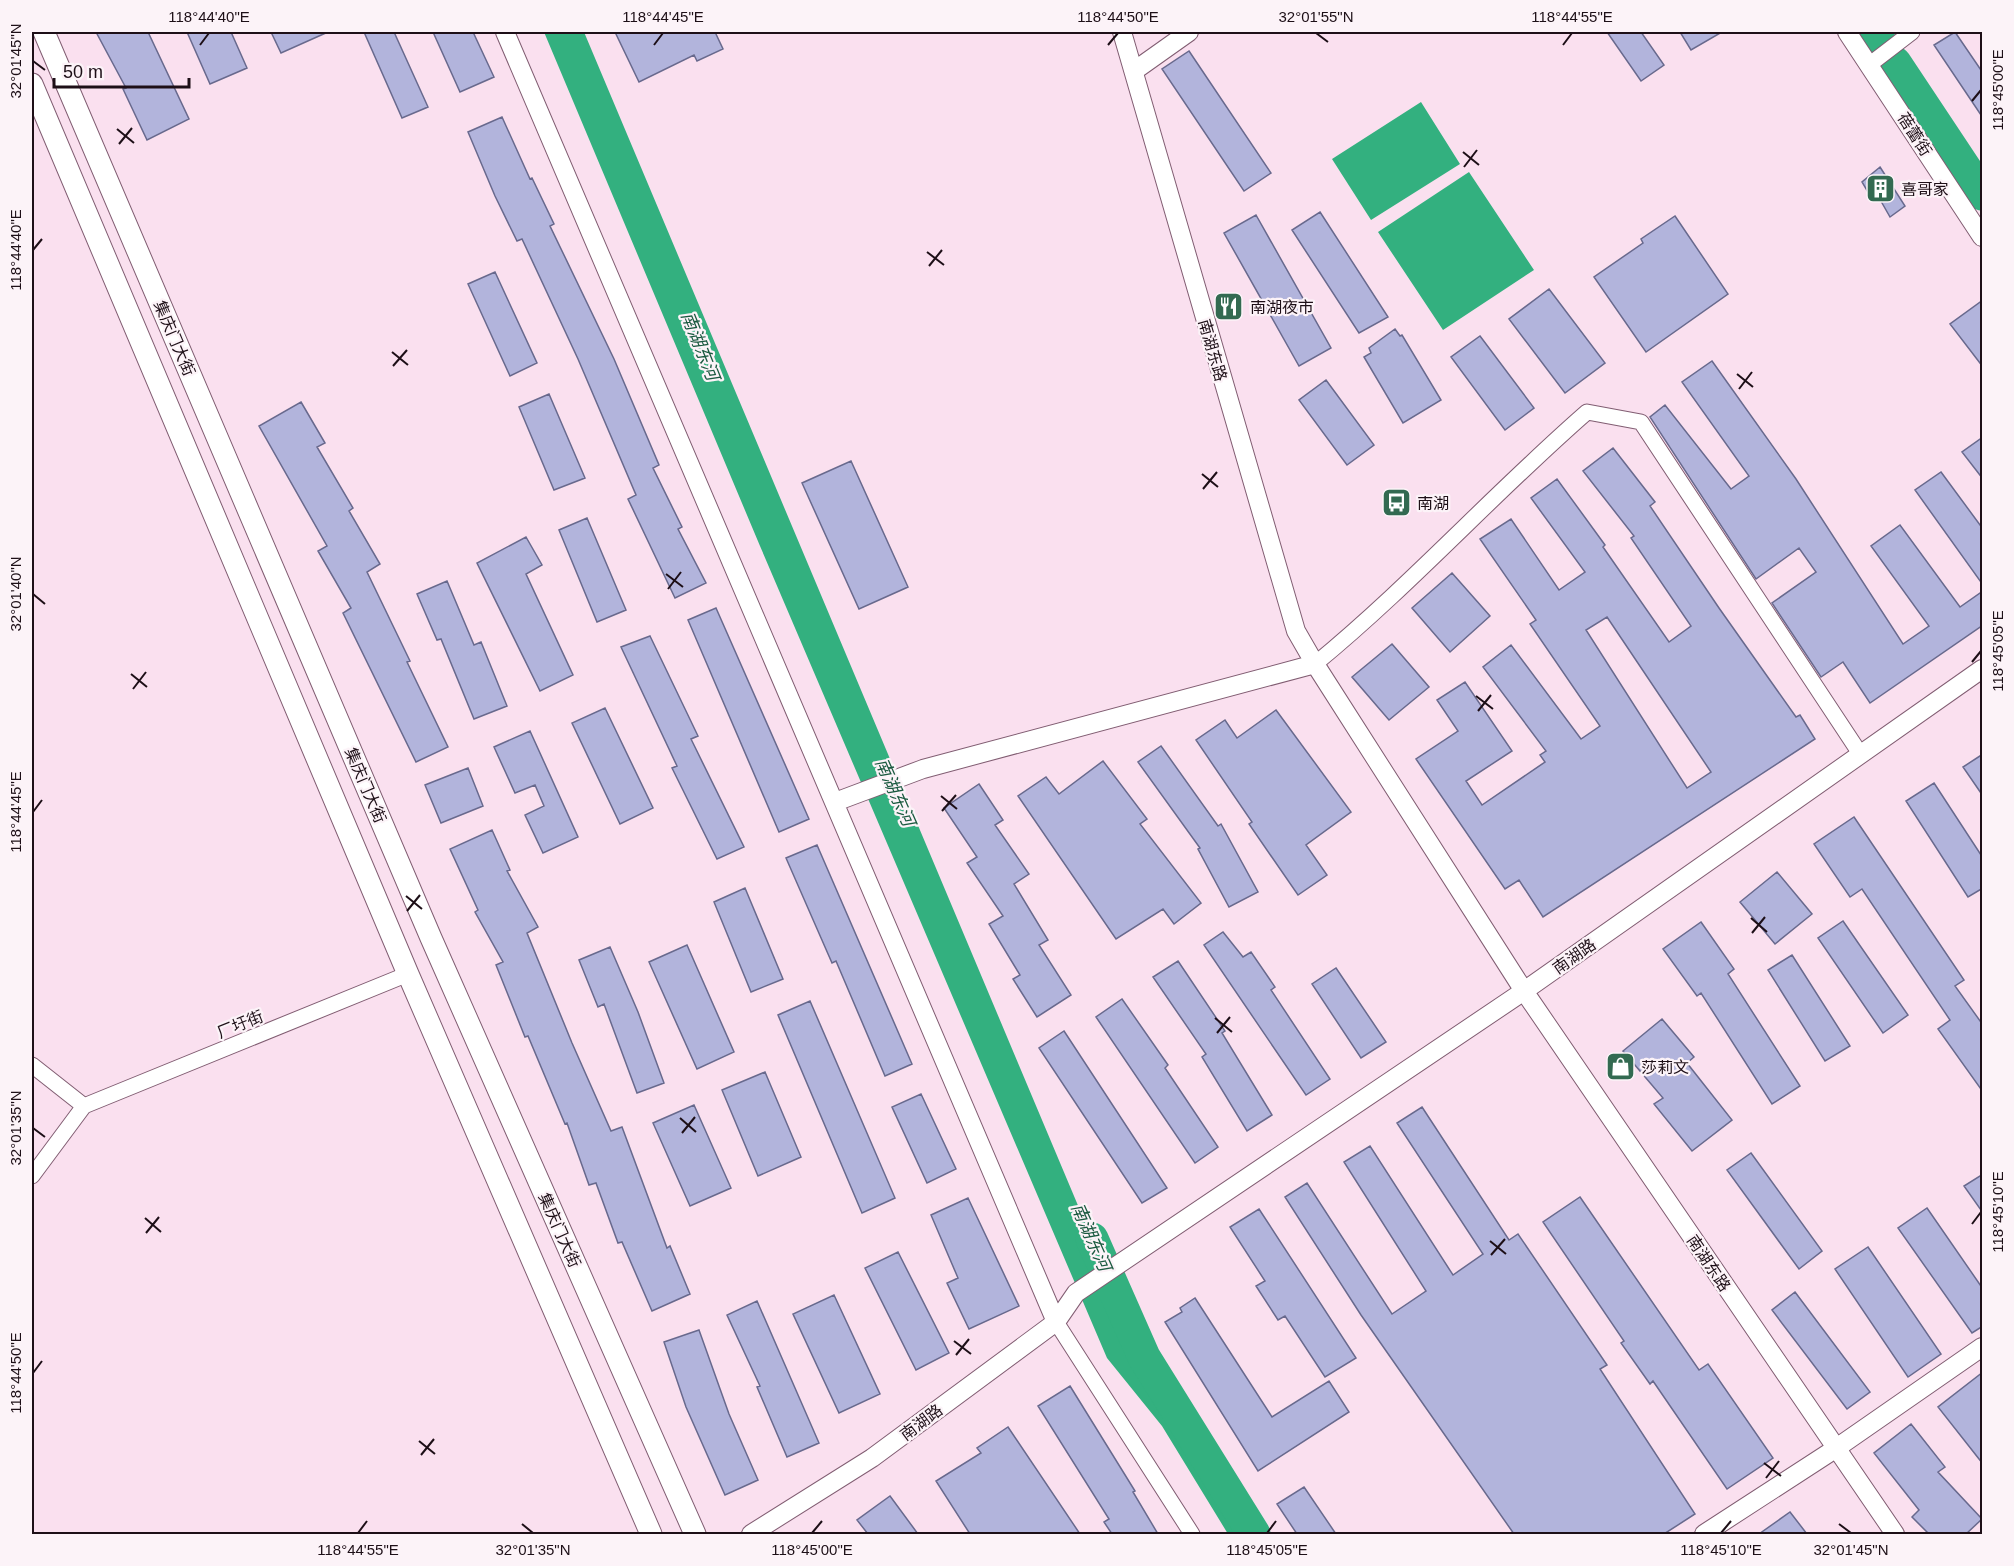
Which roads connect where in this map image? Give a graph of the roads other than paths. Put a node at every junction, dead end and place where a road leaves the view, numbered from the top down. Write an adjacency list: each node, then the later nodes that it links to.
1 (44, 32): 24 (main road, 集庆门大街)
2 (505, 32): 14 (street)
3 (1122, 32): 8 (street, 南湖东路)
4 (1189, 32): 8 (street)
5 (1847, 32): 7 (street, 蓓蕾街)
6 (1912, 32): 7 (street)
7 (1869, 65): 10 (street, 蓓蕾街)
8 (1134, 71): 11 (street, 南湖东路)
9 (32, 84): 15 (main road, 集庆门大街)
10 (1983, 237)
11 (1314, 664): 13 (street); 14 (street); 16 (street, 南湖东路)
12 (1983, 669): 13 (street, 南湖路)
13 (1861, 755): 16 (street, 南湖路)
14 (835, 802): 20 (street)
15 (408, 974): 18 (street, 厂圩街); 23 (main road, 集庆门大街)
16 (1524, 991): 20 (street, 南湖路); 22 (street, 南湖东路)
17 (32, 1065): 18 (street)
18 (84, 1106): 19 (street)
19 (32, 1176)
20 (1056, 1322): 25 (street, 南湖路); 26 (street)
21 (1983, 1347): 22 (street)
22 (1835, 1449): 27 (street); 28 (street, 南湖东路)
23 (651, 1534)
24 (695, 1534)
25 (751, 1534)
26 (1192, 1534)
27 (1704, 1534)
28 (1895, 1534)

